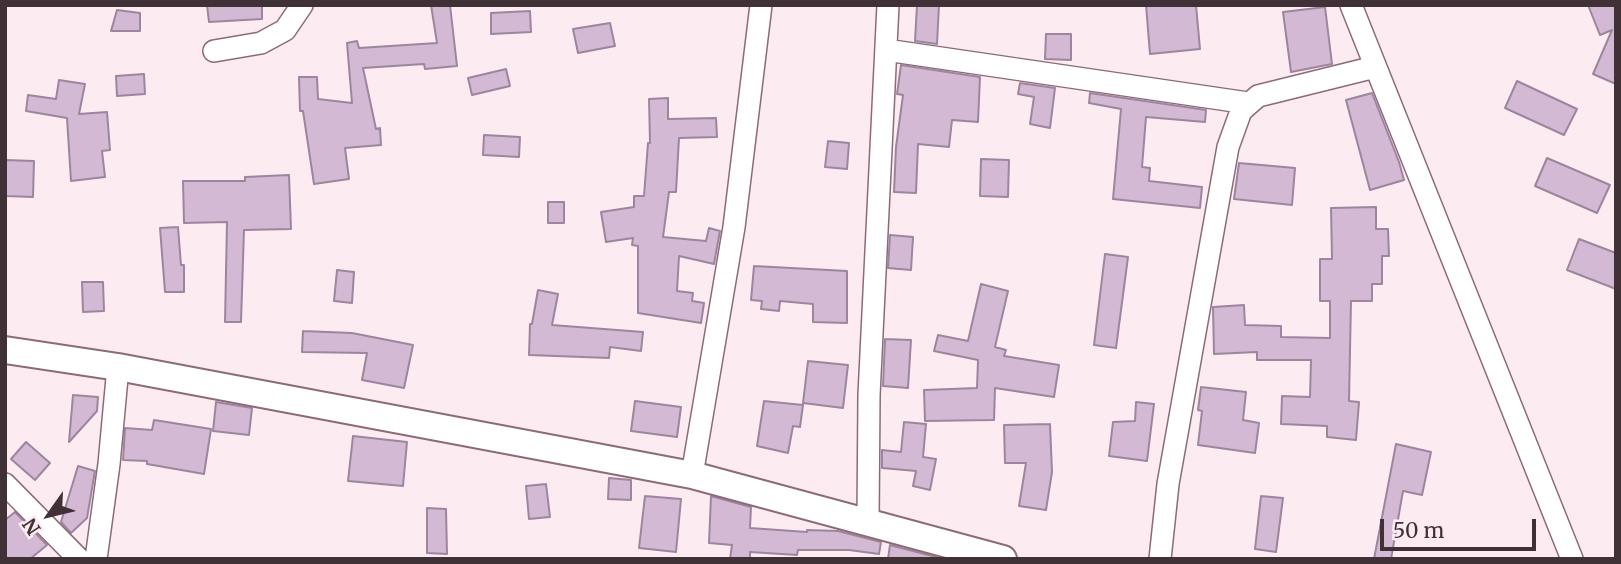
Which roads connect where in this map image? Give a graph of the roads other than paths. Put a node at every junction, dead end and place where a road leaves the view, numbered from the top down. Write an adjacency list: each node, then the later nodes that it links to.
1 (302, 5): 6 (street)
2 (761, 5): 11 (street)
3 (888, 5): 5 (street)
4 (1351, 5): 7 (street)
5 (886, 50): 8 (street); 13 (street)
6 (214, 51)
7 (1376, 67): 8 (street); 18 (street)
8 (1248, 103): 17 (street)
9 (5, 350): 10 (street)
10 (118, 367): 11 (street); 15 (street)
11 (692, 475): 13 (street)
12 (5, 484): 14 (street)
13 (868, 521): 16 (street)
14 (79, 559)
15 (96, 559)
16 (1003, 559)
17 (1160, 559)
18 (1572, 559)

